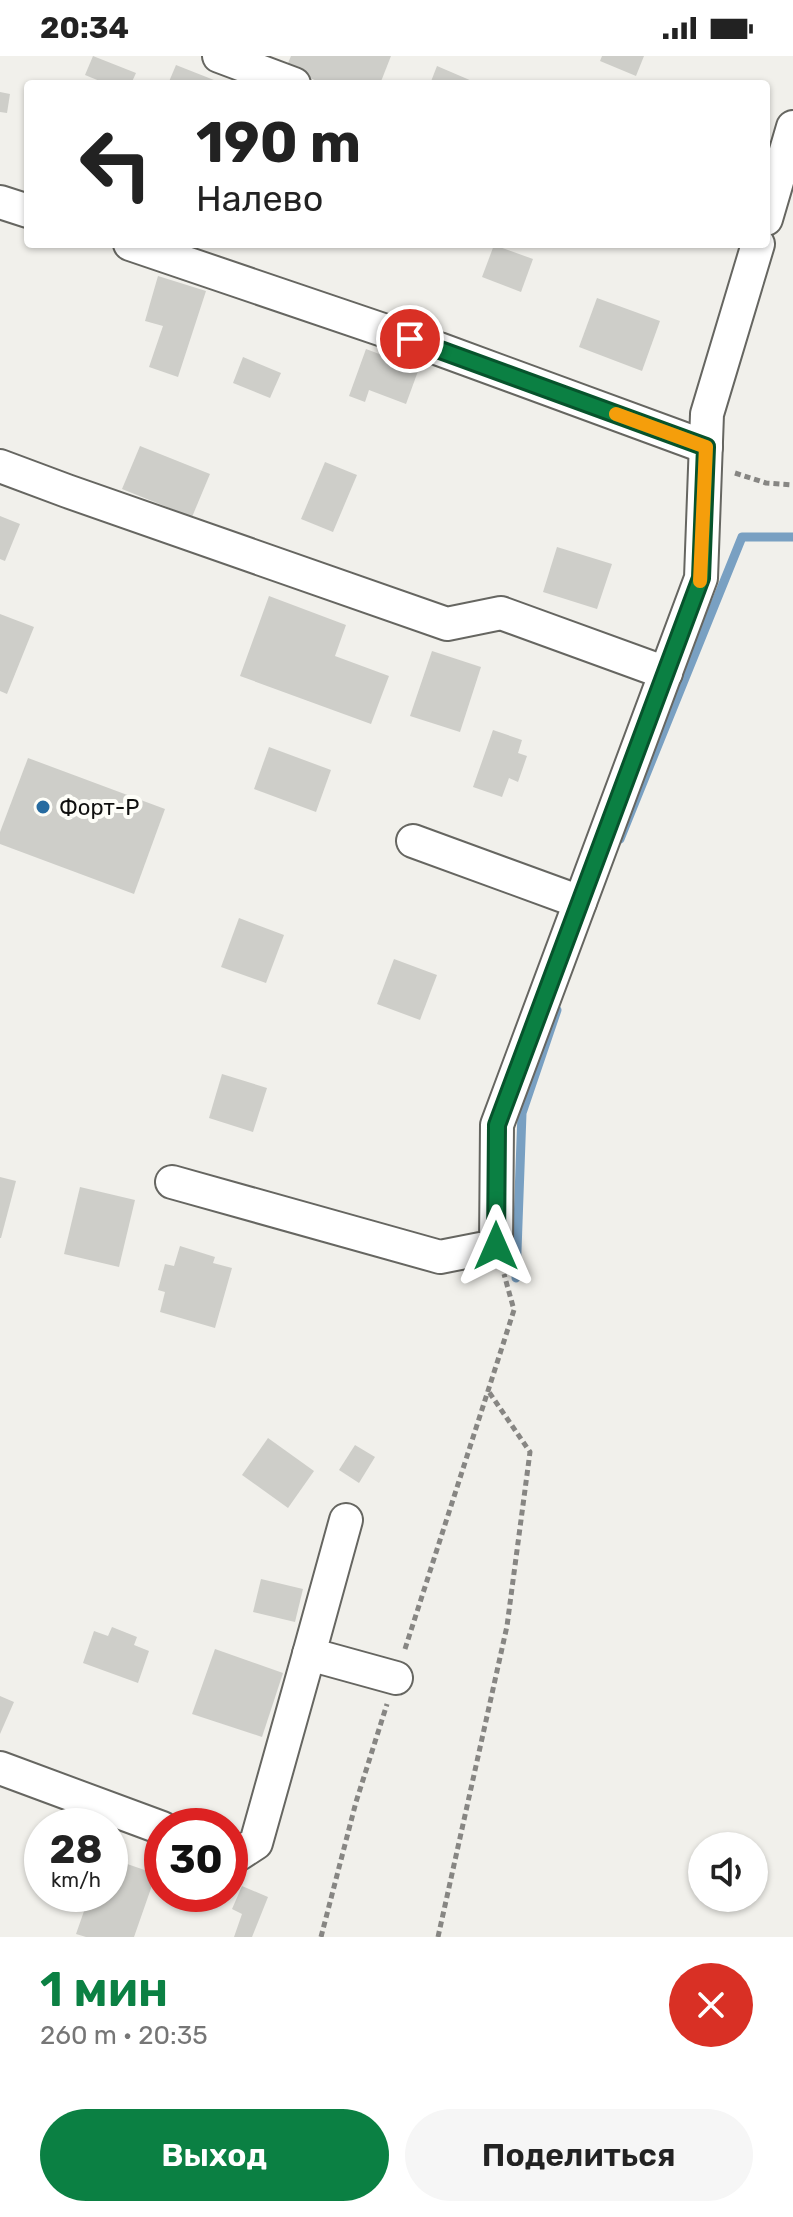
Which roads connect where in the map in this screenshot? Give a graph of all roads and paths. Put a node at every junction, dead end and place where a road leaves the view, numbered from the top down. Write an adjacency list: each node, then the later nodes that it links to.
1 (219, 56): 2 (street)
2 (283, 80)
3 (793, 127): 5 (street)
4 (0, 202): 6 (street)
5 (770, 205)
6 (24, 210)
7 (142, 248): 9 (street)
8 (757, 248): 9 (street)
9 (706, 447): 11 (path); 12 (street)
10 (0, 466): 12 (street)
11 (793, 485)
12 (666, 673): 14 (street)
13 (413, 841): 14 (street)
14 (580, 902): 16 (street)
15 (172, 1182): 16 (street)
16 (496, 1246): 17 (path)
17 (489, 1391): 20 (path); 25 (path)
18 (346, 1520): 19 (street)
19 (309, 1654): 20 (street); 23 (street)
20 (396, 1678): 24 (path)
21 (0, 1768): 22 (street)
22 (144, 1821)
23 (248, 1848)
24 (321, 1937)
25 (438, 1937)

